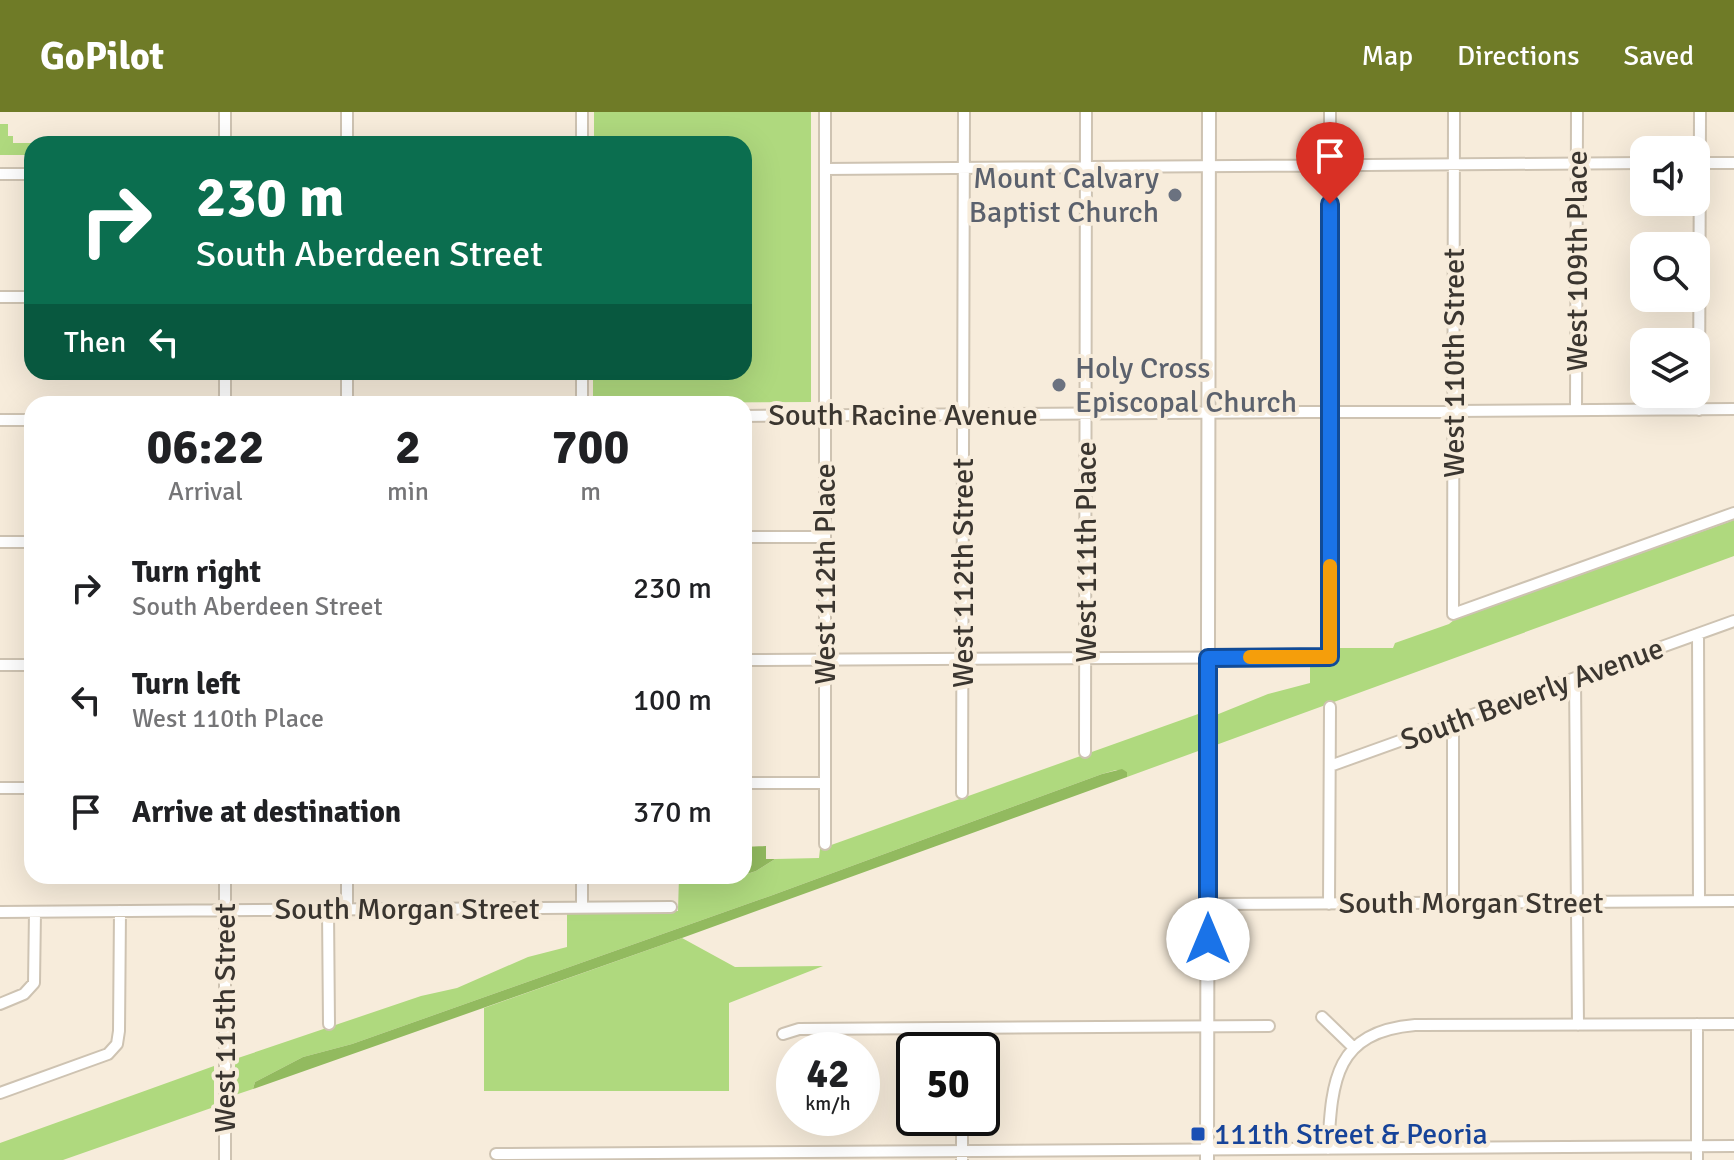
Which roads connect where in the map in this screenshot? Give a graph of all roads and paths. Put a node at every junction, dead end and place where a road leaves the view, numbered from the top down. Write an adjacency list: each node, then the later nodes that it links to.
1 (225, 112): 12 (street)
2 (347, 112): 13 (street)
3 (582, 112): 14 (street)
4 (825, 112): 25 (street, West 112th Place)
5 (964, 112): 24 (street, West 112th Street)
6 (1086, 112): 23 (street, West 111th Place)
7 (1209, 112): 22 (main road)
8 (1330, 112): 21 (street)
9 (1454, 112): 19 (street, West 110th Street)
10 (1577, 112): 20 (street, West 109th Place)
11 (1700, 112): 15 (street)
12 (225, 136)
13 (347, 136)
14 (582, 136)
15 (1699, 136)
16 (1630, 163): 20 (street)
17 (1710, 163): 18 (street)
18 (1734, 163)
19 (1454, 164): 20 (street); 21 (street); 34 (street, West 110th Street)
20 (1577, 164): 32 (street, West 109th Place)
21 (1330, 165): 22 (street); 35 (street)
22 (1209, 166): 23 (street); 37 (main road)
23 (1086, 167): 24 (street); 36 (street, West 111th Place)
24 (964, 168): 25 (street); 38 (street, West 112th Street)
25 (825, 169): 39 (street, West 112th Place)
26 (0, 174): 27 (street)
27 (24, 174)
28 (1698, 216): 33 (street)
29 (0, 297): 30 (street)
30 (24, 297)
31 (1734, 409): 33 (street, South Racine Avenue)
32 (1576, 410): 33 (street, South Racine Avenue); 34 (street, South Racine Avenue)
33 (1699, 410)
34 (1454, 411): 35 (street, South Racine Avenue); 43 (street, West 110th Street)
35 (1330, 412): 37 (street, South Racine Avenue); 51 (street)
36 (1086, 413): 37 (street, South Racine Avenue); 38 (street, South Racine Avenue); 50 (street, West 111th Place)
37 (1209, 413): 51 (main road)
38 (963, 414): 39 (street, South Racine Avenue); 52 (street, West 112th Street)
39 (825, 415): 40 (street, South Racine Avenue); 45 (street, West 112th Place)
40 (752, 416)
41 (0, 420): 42 (street)
42 (24, 420)
43 (1734, 513)
44 (752, 537): 45 (street)
45 (825, 537): 54 (street, West 112th Place)
46 (0, 542): 47 (street)
47 (24, 542)
48 (1734, 621): 49 (street, South Beverly Avenue)
49 (1698, 634): 57 (street, South Beverly Avenue); 71 (street)
50 (1086, 658): 51 (street); 52 (street); 60 (street, West 111th Place)
51 (1208, 658): 75 (main road)
52 (963, 659): 54 (street); 66 (street, West 112th Street)
53 (752, 660): 54 (street)
54 (825, 660): 63 (street, West 112th Place)
55 (0, 665): 56 (street)
56 (24, 665)
57 (1575, 678): 59 (street, South Beverly Avenue); 73 (street)
58 (1330, 707): 61 (street)
59 (1453, 722): 61 (street, South Beverly Avenue); 74 (street)
60 (1085, 752)
61 (1330, 766): 76 (street)
62 (752, 783): 63 (street)
63 (825, 783): 67 (street, West 112th Place)
64 (0, 788): 65 (street)
65 (24, 788)
66 (962, 793)
67 (825, 844)
68 (225, 884): 82 (street, West 115th Street)
69 (347, 884): 80 (street)
70 (582, 884): 78 (street)
71 (1699, 901): 72 (street, South Morgan Street); 73 (street, South Morgan Street)
72 (1734, 901)
73 (1577, 902): 74 (street, South Morgan Street); 90 (street)
74 (1453, 903): 76 (street, South Morgan Street)
75 (1208, 904): 76 (street, South Morgan Street); 91 (main road)
76 (1329, 904)
77 (671, 907): 78 (street, South Morgan Street)
78 (582, 908): 80 (street, South Morgan Street)
79 (328, 910): 80 (street, South Morgan Street); 82 (street, South Morgan Street); 87 (street)
80 (347, 910)
81 (120, 911): 82 (street, South Morgan Street); 84 (street, South Morgan Street); 96 (street)
82 (225, 911): 105 (street, West 115th Street)
83 (0, 912): 84 (street, South Morgan Street)
84 (35, 912): 85 (street)
85 (0, 1004)
86 (1322, 1017): 95 (street)
87 (329, 1024)
88 (1697, 1024): 89 (street); 90 (street); 97 (street)
89 (1734, 1024)
90 (1578, 1025): 95 (street)
91 (1207, 1026): 92 (street); 93 (street); 103 (main road)
92 (1269, 1026)
93 (962, 1029): 94 (street)
94 (789, 1032)
95 (1353, 1047): 99 (street)
96 (0, 1093)
97 (1697, 1146): 98 (street); 101 (street); 106 (street)
98 (1734, 1146)
99 (1328, 1149): 101 (street); 103 (street)
100 (496, 1154): 104 (street)
101 (1453, 1154)
102 (962, 1155): 103 (street); 104 (street)
103 (1207, 1155)
104 (717, 1156)
105 (225, 1160)
106 (1697, 1160)

